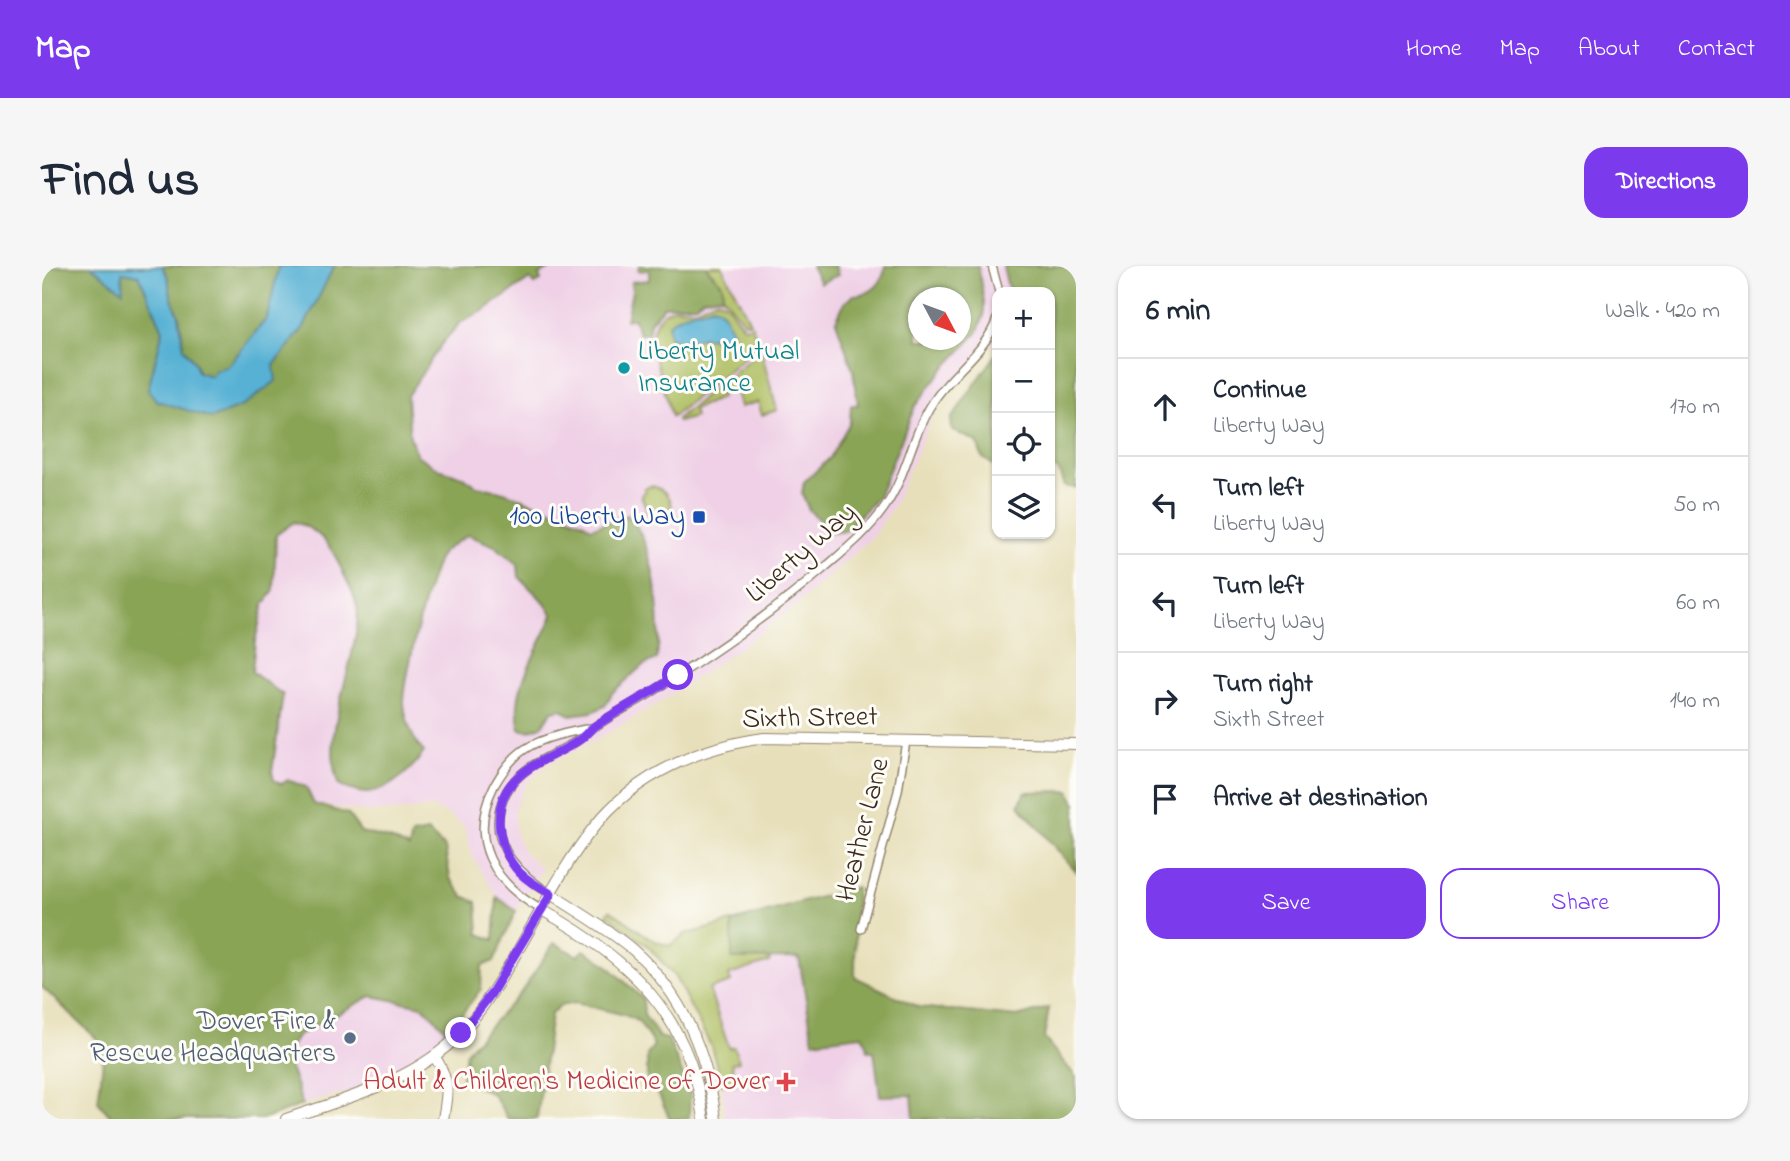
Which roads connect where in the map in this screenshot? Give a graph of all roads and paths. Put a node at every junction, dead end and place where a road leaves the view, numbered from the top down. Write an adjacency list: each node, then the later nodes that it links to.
1 (992, 266): 2 (street)
2 (998, 287)
3 (992, 329): 4 (street, Liberty Way)
4 (592, 728): 7 (street, Liberty Way); 8 (street, Liberty Way)
5 (906, 741): 6 (main road, Sixth Street); 7 (main road, Sixth Street); 9 (street, Heather Lane)
6 (1076, 744)
7 (551, 894): 8 (main road, Sixth Street); 14 (main road)
8 (542, 910): 10 (main road, Sixth Street); 13 (main road)
9 (861, 929)
10 (435, 1057): 11 (main road, Sixth Street); 12 (main road)
11 (286, 1119)
12 (443, 1119)
13 (704, 1119)
14 (716, 1119)

